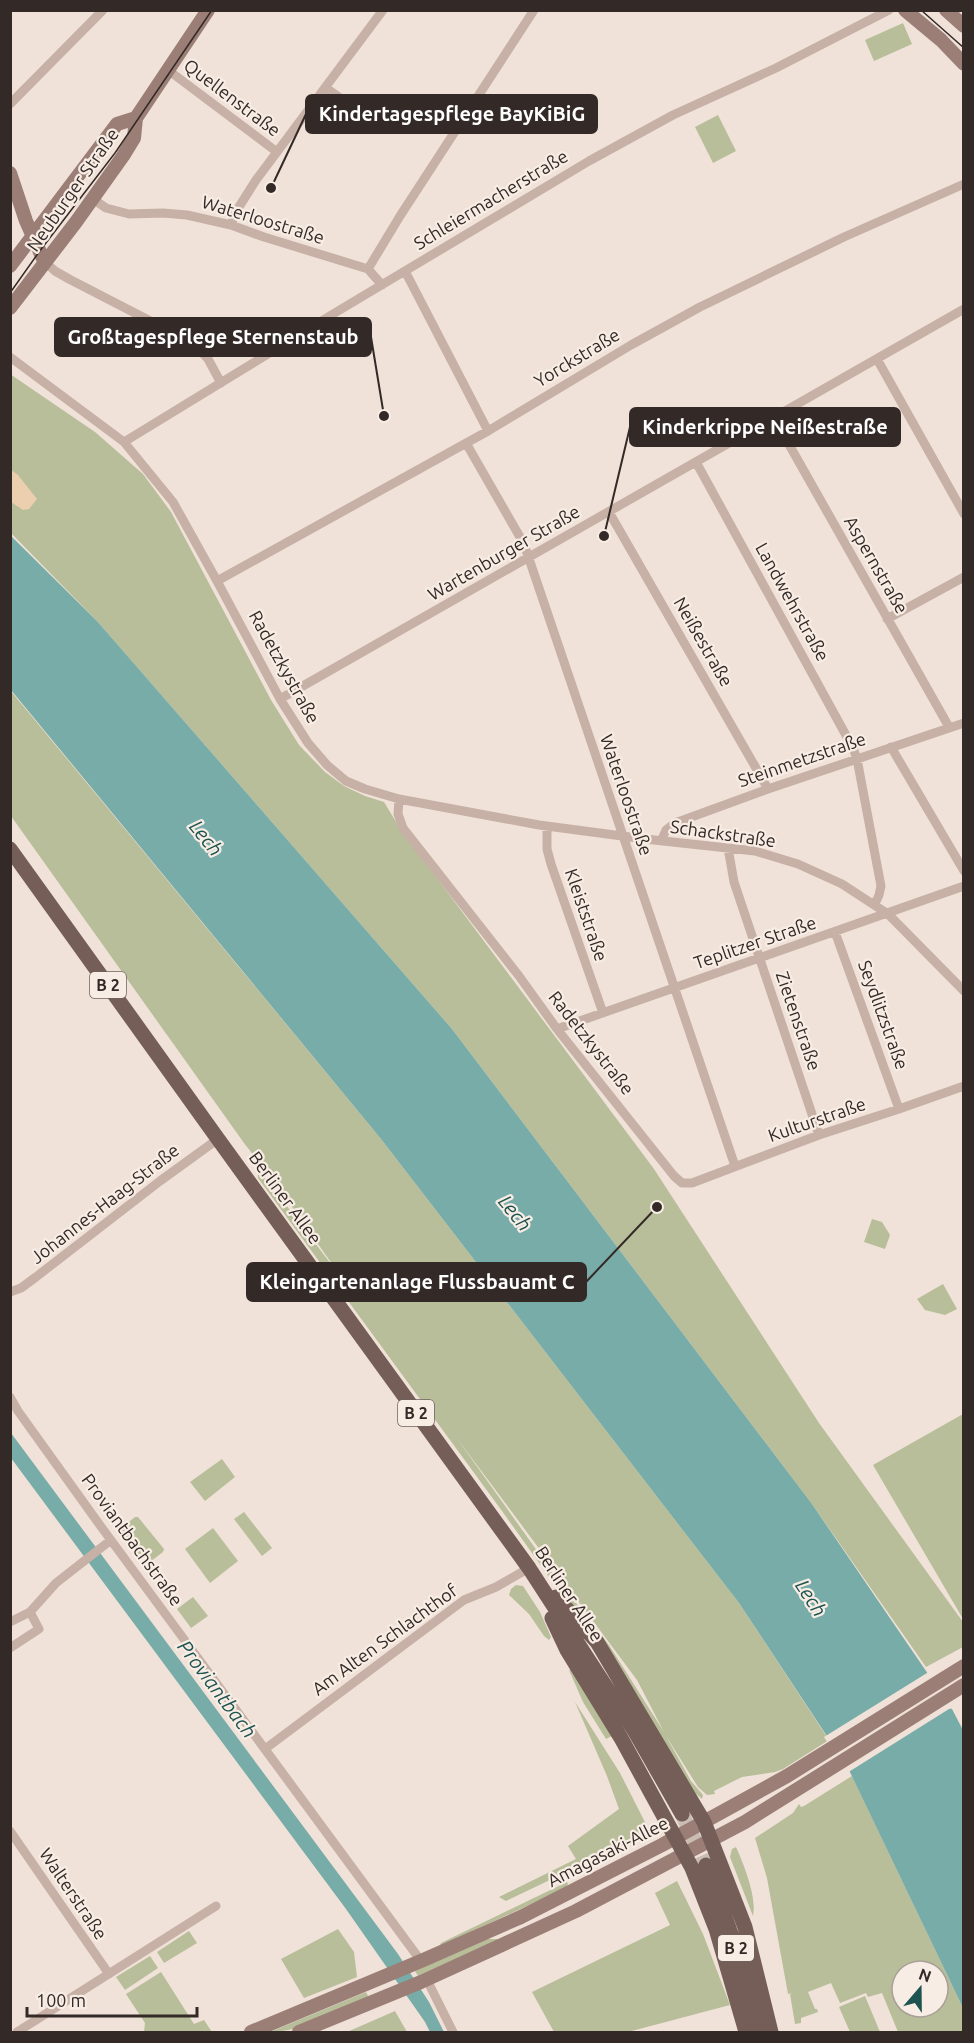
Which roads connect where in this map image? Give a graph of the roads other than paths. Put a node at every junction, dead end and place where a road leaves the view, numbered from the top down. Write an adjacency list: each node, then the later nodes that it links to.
1 (103, 10): 10 (street)
2 (208, 10): 8 (main road, Neuburger Straße)
3 (383, 10): 9 (street, Quellenstraße)
4 (534, 10): 21 (street)
5 (889, 10): 22 (street, Schleiermacherstraße)
6 (905, 10): 7 (main road)
7 (963, 64)
8 (168, 70): 11 (main road, Neuburger Straße); 13 (street, Quellenstraße)
9 (326, 88): 12 (street); 13 (street, Quellenstraße)
10 (10, 104)
11 (136, 118): 16 (main road, Neuburger Straße); 18 (main road, Neuburger Straße)
12 (368, 118)
13 (277, 152): 17 (street, Quellenstraße)
14 (10, 173): 18 (main road)
15 (963, 184): 30 (street, Yorckstraße)
16 (93, 199): 17 (street, Waterloostraße); 19 (main road, Neuburger Straße)
17 (231, 225): 21 (street, Waterloostraße)
18 (32, 237): 19 (main road); 20 (main road, Neuburger Straße)
19 (44, 261): 24 (main road, Neuburger Straße); 28 (street)
20 (10, 266)
21 (368, 269): 23 (street)
22 (405, 272): 23 (street, Schleiermacherstraße); 30 (street)
23 (382, 285): 28 (street, Schleiermacherstraße)
24 (10, 308)
25 (963, 309): 27 (street, Wartenburger Straße)
26 (10, 357): 31 (street, Radetzkystraße)
27 (877, 359): 29 (street, Wartenburger Straße); 35 (street)
28 (221, 383): 31 (street, Schleiermacherstraße)
29 (774, 418): 33 (street, Wartenburger Straße); 39 (street, Aspernstraße)
30 (488, 430): 32 (street, Yorckstraße)
31 (124, 442): 38 (street, Radetzkystraße)
32 (466, 442): 36 (street, Waterloostraße); 38 (street, Yorckstraße)
33 (696, 462): 34 (street, Wartenburger Straße); 44 (street, Landwehrstraße)
34 (609, 512): 36 (street, Wartenburger Straße); 45 (street, Neißestraße)
35 (963, 514)
36 (528, 558): 40 (street, Wartenburger Straße); 48 (street, Waterloostraße)
37 (963, 577): 39 (street)
38 (217, 580): 40 (street, Radetzkystraße)
39 (887, 619): 42 (street, Aspernstraße)
40 (280, 699): 46 (street, Radetzkystraße)
41 (963, 723): 42 (street, Steinmetzstraße)
42 (949, 727): 43 (street, Steinmetzstraße)
43 (891, 747): 44 (street, Steinmetzstraße); 52 (street)
44 (858, 759): 45 (street, Steinmetzstraße); 54 (street, Landwehrstraße)
45 (768, 789): 49 (street, Steinmetzstraße)
46 (399, 799): 47 (street, Schackstraße); 61 (street, Radetzkystraße)
47 (547, 826): 48 (street, Schackstraße); 60 (street, Kleiststraße)
48 (623, 837): 49 (street, Schackstraße); 58 (street, Waterloostraße)
49 (661, 841): 50 (street, Schackstraße)
50 (729, 848): 54 (street, Schackstraße); 57 (street, Zietenstraße)
51 (10, 849): 65 (main road, Berliner Allee / B 2)
52 (963, 871)
53 (963, 886): 55 (street, Teplitzer Straße)
54 (875, 904): 55 (street, Schackstraße)
55 (888, 914): 56 (street, Teplitzer Straße); 59 (street, Schackstraße)
56 (835, 932): 57 (street, Teplitzer Straße); 63 (street, Seydlitzstraße)
57 (759, 959): 58 (street, Teplitzer Straße); 64 (street, Zietenstraße)
58 (675, 988): 60 (street, Teplitzer Straße); 66 (street, Waterloostraße)
59 (963, 991)
60 (603, 1013): 61 (street, Teplitzer Straße)
61 (557, 1029): 67 (street, Radetzkystraße)
62 (963, 1086): 63 (street, Kulturstraße)
63 (899, 1109): 64 (street, Kulturstraße)
64 (819, 1135): 66 (street, Kulturstraße)
65 (218, 1139): 68 (street, Johannes-Haag-Straße); 71 (main road, Berliner Allee / B 2)
66 (735, 1166): 67 (street, Kulturstraße)
67 (682, 1183)
68 (10, 1292)
69 (10, 1397): 70 (street, Proviantbachstraße)
70 (111, 1540): 72 (street); 77 (street, Proviantbachstraße)
71 (531, 1571): 77 (street, Am Alten Schlachthof); 78 (main road, Berliner Allee / B 2); 79 (main road); 81 (main road)
72 (30, 1612): 73 (street); 74 (street)
73 (10, 1622)
74 (10, 1648)
75 (963, 1666): 79 (main road, Amagasaki-Allee)
76 (963, 1685): 82 (main road, Amagasaki-Allee)
77 (265, 1749): 86 (street, Proviantbachstraße)
78 (682, 1814)
79 (704, 1822): 81 (main road, Amagasaki-Allee); 82 (main road)
80 (10, 1831): 87 (street, Walterstraße)
81 (675, 1837): 83 (main road); 86 (main road, Amagasaki-Allee)
82 (712, 1839): 83 (main road, Amagasaki-Allee); 95 (main road)
83 (685, 1854): 88 (main road, Amagasaki-Allee); 93 (main road)
84 (706, 1865): 94 (main road, B 2)
85 (216, 1906): 87 (street)
86 (416, 1963): 90 (main road, Amagasaki-Allee)
87 (109, 1974): 89 (street)
88 (424, 1981): 91 (main road, Amagasaki-Allee); 92 (street)
89 (17, 2032)
90 (251, 2032)
91 (299, 2032)
92 (453, 2032)
93 (746, 2032)
94 (760, 2032)
95 (771, 2032)

